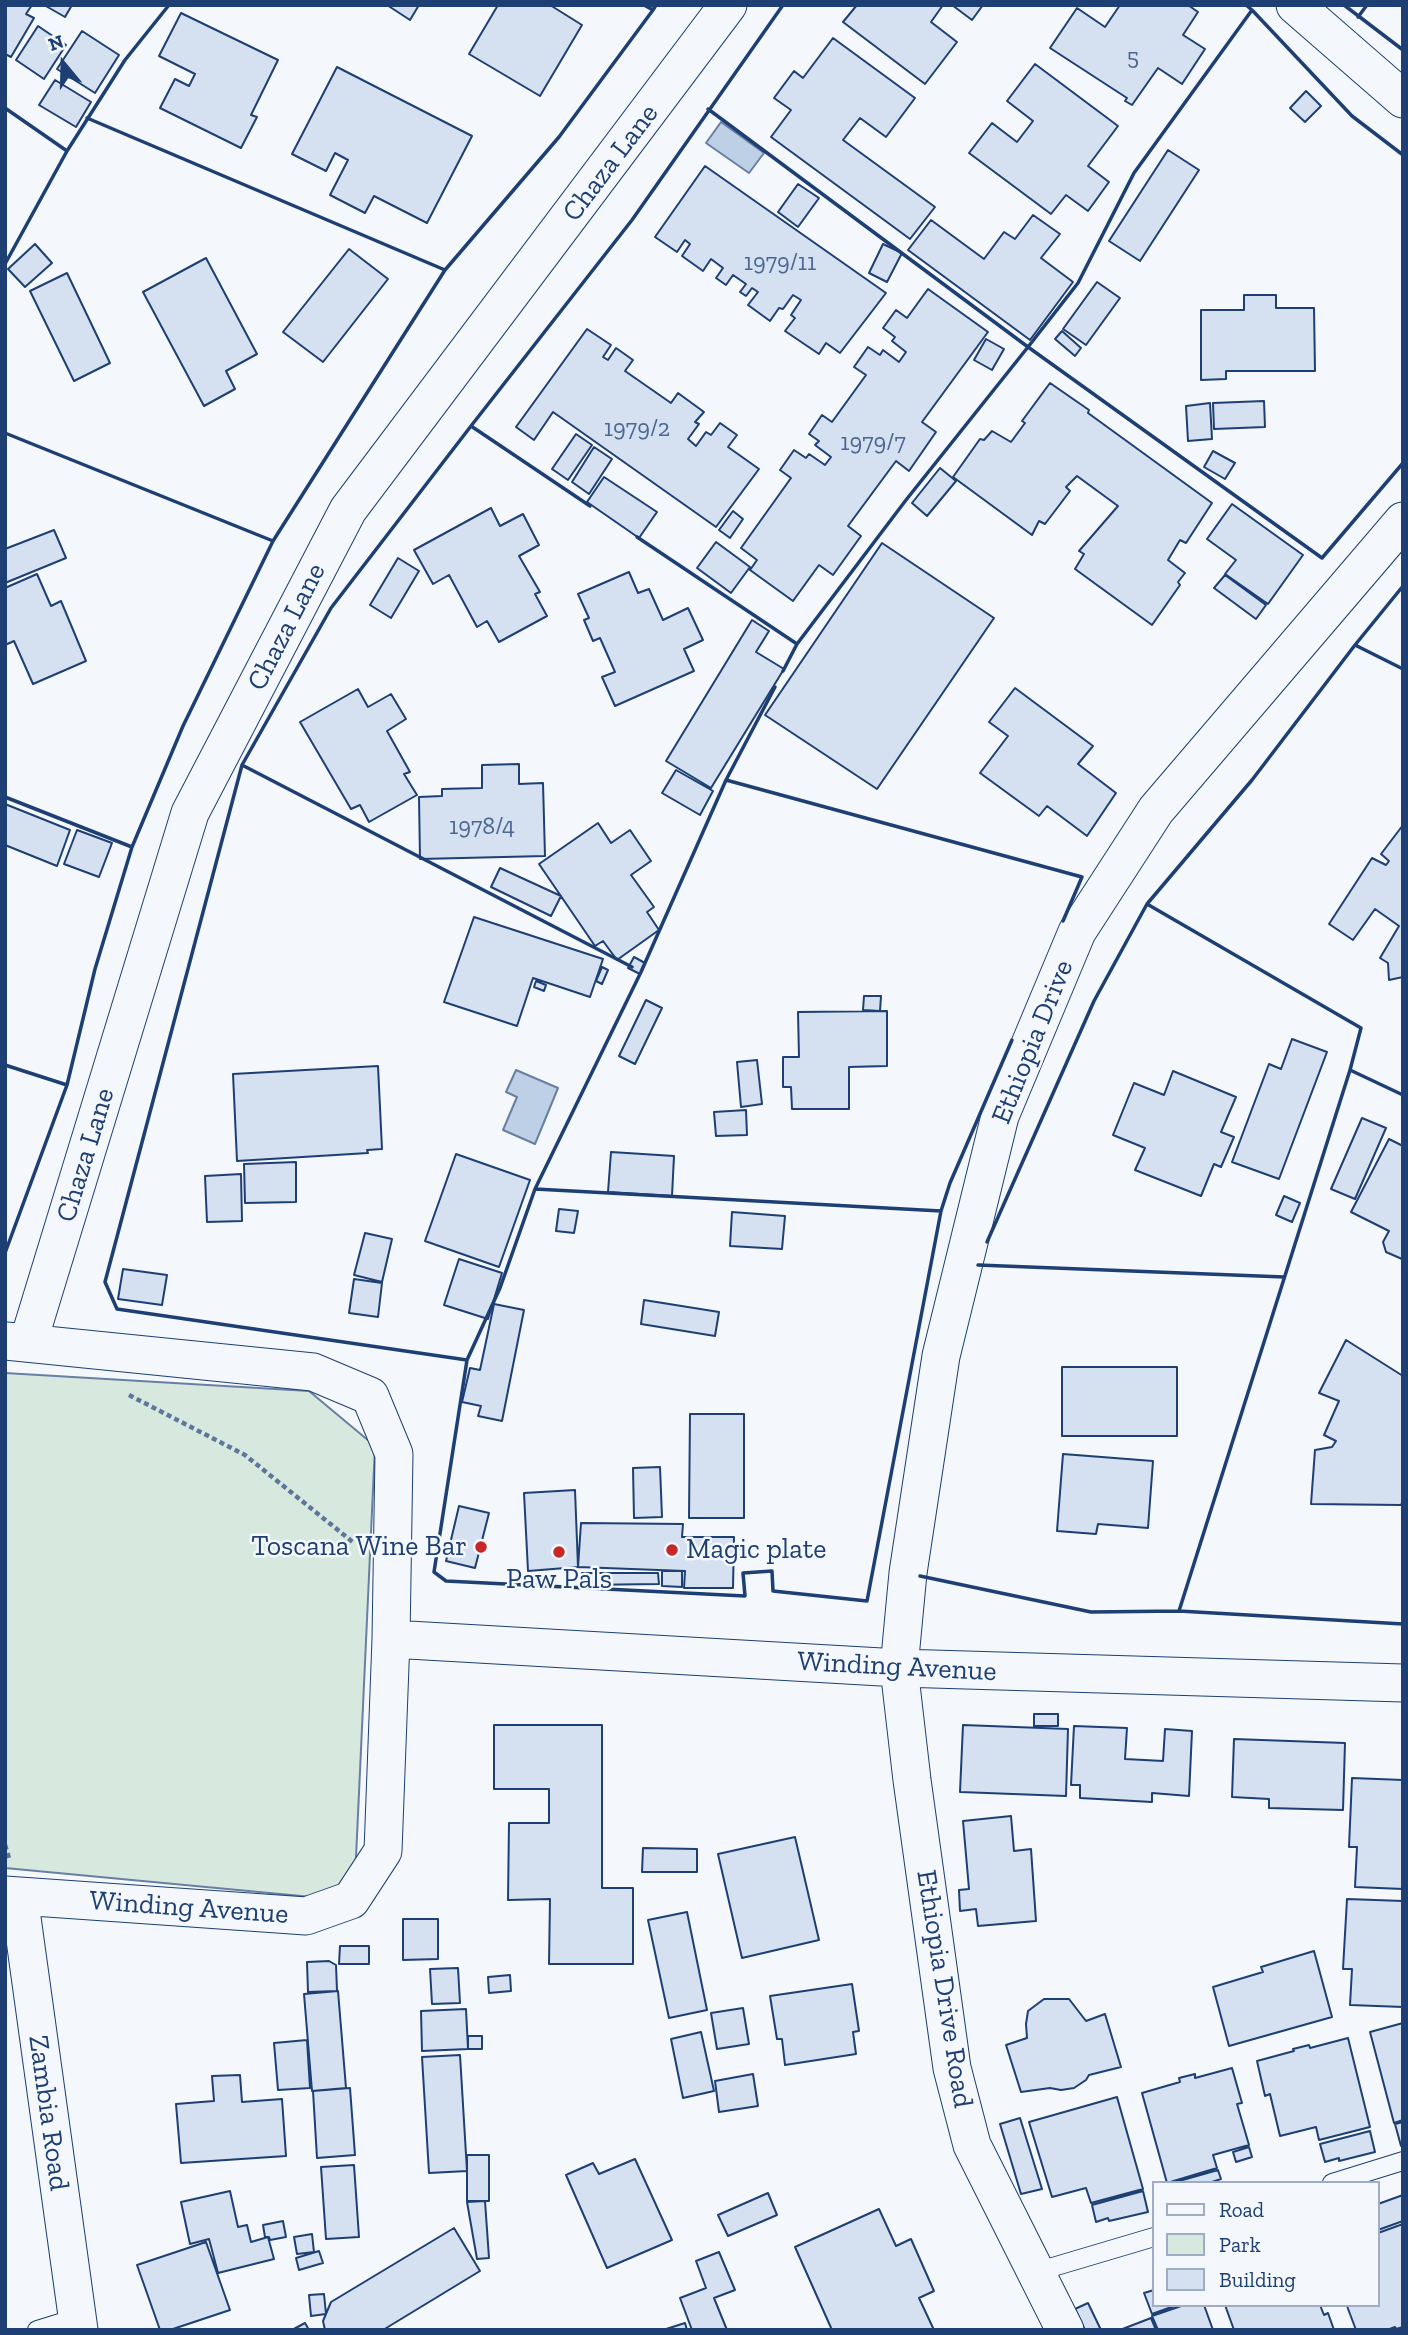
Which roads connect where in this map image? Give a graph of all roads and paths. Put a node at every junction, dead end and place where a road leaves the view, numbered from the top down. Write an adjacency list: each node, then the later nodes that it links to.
1 (728, 5): 5 (street, Chaza Lane)
2 (1295, 5): 3 (street)
3 (1403, 99)
4 (1403, 521): 9 (street, Ethiopia Drive)
5 (17, 1342): 7 (street, Winding Avenue)
6 (125, 1392): 7 (path)
7 (392, 1573): 8 (street, Winding Avenue)
8 (391, 1639): 9 (street, Winding Avenue); 11 (street, Winding Avenue)
9 (899, 1668): 10 (street, Winding Avenue); 15 (street, Ethiopia Drive Road)
10 (1403, 1683)
11 (12, 1895): 16 (street, Zambia Road)
12 (1403, 2161): 13 (lane)
13 (1338, 2181)
14 (1152, 2238): 15 (lane)
15 (1036, 2272): 18 (street, Ethiopia Drive Road)
16 (77, 2324): 17 (lane)
17 (37, 2330)
18 (1065, 2330)

